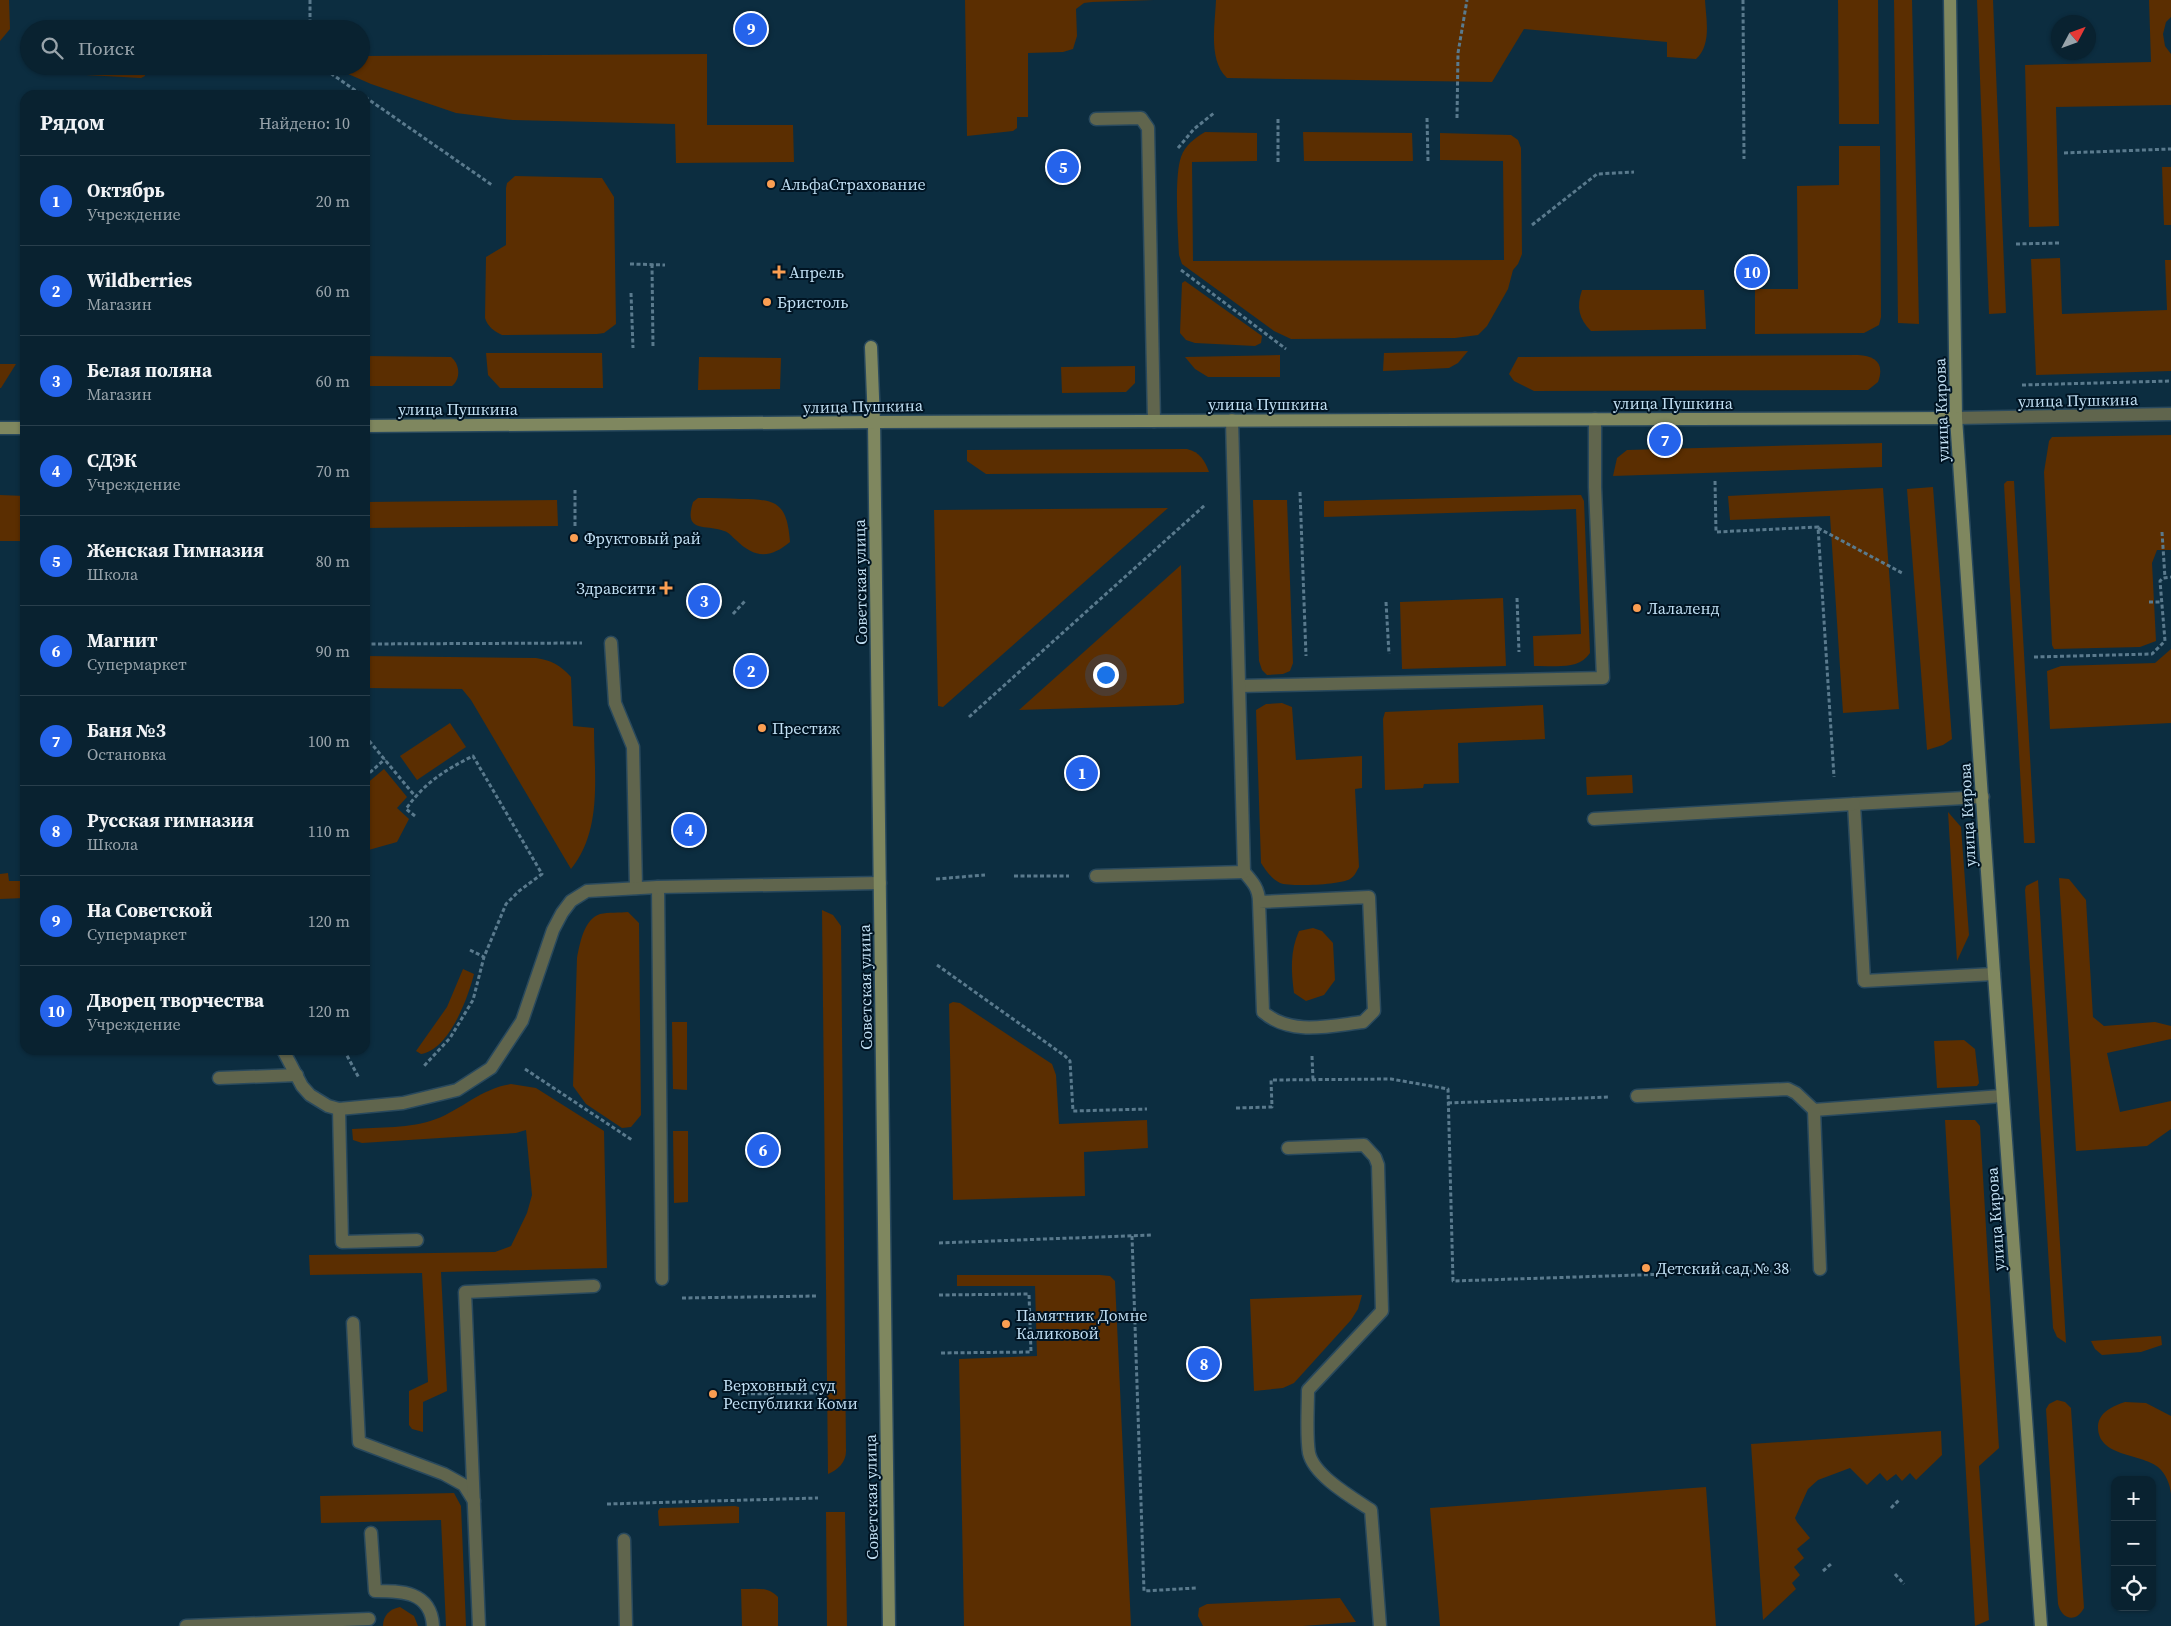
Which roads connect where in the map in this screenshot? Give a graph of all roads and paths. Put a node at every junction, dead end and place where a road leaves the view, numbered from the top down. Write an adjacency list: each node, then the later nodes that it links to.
1 (310, 0): 5 (path)
2 (1467, 0): 10 (path)
3 (1743, 0): 15 (path)
4 (1950, 0): 35 (street, улица Кирова)
5 (310, 20)
6 (333, 75): 7 (path)
7 (355, 90)
8 (370, 100): 19 (path)
9 (1427, 118): 16 (path)
10 (1457, 118)
11 (1096, 119): 38 (street)
12 (1278, 119): 17 (path)
13 (2171, 149): 14 (path)
14 (2064, 153)
15 (1744, 159)
16 (1428, 160)
17 (1278, 162)
18 (1634, 172): 20 (path)
19 (492, 184)
20 (1532, 225)
21 (2059, 243): 22 (path)
22 (2016, 244)
23 (630, 264): 24 (path)
24 (652, 264): 25 (path); 30 (path)
25 (665, 265)
26 (1180, 270): 31 (path)
27 (631, 293): 29 (path)
28 (871, 347): 39 (street, Советская улица)
29 (633, 348)
30 (653, 348)
31 (1286, 349)
32 (2171, 381): 33 (path)
33 (2022, 385)
34 (2171, 414): 35 (street, улица Пушкина)
35 (1956, 418): 36 (street, улица Пушкина); 71 (street, улица Кирова)
36 (1595, 419): 37 (street, улица Пушкина); 62 (street)
37 (1232, 420): 38 (street, улица Пушкина); 65 (street)
38 (1154, 421): 39 (street, улица Пушкина)
39 (874, 422): 40 (street, улица Пушкина); 81 (street, Советская улица)
40 (370, 426)
41 (0, 428): 42 (street)
42 (20, 428)
43 (1715, 482): 48 (path)
44 (575, 490): 47 (path)
45 (1300, 492): 64 (path)
46 (1208, 503): 66 (path)
47 (575, 526)
48 (1818, 527): 50 (path); 73 (path)
49 (2162, 532): 52 (path)
50 (1904, 574)
51 (2171, 577): 52 (path)
52 (2165, 578): 57 (path)
53 (1517, 598): 62 (path)
54 (745, 601): 58 (path)
55 (1386, 602): 63 (path)
56 (2149, 602): 57 (path)
57 (2162, 602): 61 (path)
58 (733, 614)
59 (611, 643): 60 (path); 83 (street)
60 (370, 644)
61 (2034, 656)
62 (1520, 680): 63 (street)
63 (1390, 683): 64 (street)
64 (1307, 685): 65 (street)
65 (1240, 686): 76 (street)
66 (969, 717)
67 (370, 742): 68 (path)
68 (385, 759): 69 (path); 70 (path)
69 (370, 772)
70 (414, 796): 74 (path); 86 (path)
71 (1983, 798): 72 (street); 88 (street, улица Кирова)
72 (1854, 804): 73 (street); 88 (street)
73 (1836, 805): 75 (street)
74 (415, 816)
75 (1594, 819)
76 (1244, 872): 79 (street); 84 (street)
77 (985, 875): 80 (path)
78 (1014, 876): 79 (path)
79 (1096, 876)
80 (936, 879)
81 (880, 883): 82 (street); 135 (street, Советская улица)
82 (658, 887): 83 (street); 104 (street)
83 (636, 888): 89 (street)
84 (1259, 902): 84 (street)
85 (470, 950): 86 (path)
86 (484, 956): 92 (path)
87 (937, 965): 101 (path)
88 (1994, 974): 97 (street, улица Кирова)
89 (500, 1053): 100 (street); 104 (path)
90 (286, 1055): 93 (street)
91 (347, 1055): 95 (path)
92 (419, 1070)
93 (297, 1075): 94 (street); 100 (street)
94 (220, 1078)
95 (361, 1080)
96 (1637, 1096): 98 (path); 102 (street)
97 (2002, 1096): 102 (street); 137 (street, улица Кирова)
98 (1448, 1103): 99 (path); 109 (path)
99 (1236, 1108)
100 (339, 1109): 107 (street)
101 (1147, 1110)
102 (1814, 1110): 109 (street)
103 (1288, 1148): 136 (street)
104 (660, 1158): 110 (street)
105 (1152, 1235): 106 (path)
106 (1132, 1236): 108 (path); 129 (path)
107 (417, 1240)
108 (939, 1243)
109 (1820, 1269)
110 (662, 1279): 113 (path)
111 (594, 1286): 120 (street)
112 (939, 1295): 115 (path)
113 (816, 1296)
114 (353, 1323): 120 (street)
115 (939, 1353)
116 (817, 1393): 117 (path)
117 (738, 1394)
118 (818, 1498): 121 (path)
119 (1899, 1500): 122 (path)
120 (474, 1501): 133 (street)
121 (607, 1504)
122 (1891, 1508)
123 (371, 1533): 132 (street)
124 (624, 1540): 134 (street)
125 (1831, 1564): 126 (path)
126 (1823, 1571)
127 (1895, 1574): 128 (path)
128 (1904, 1584)
129 (1196, 1588)
130 (369, 1619): 131 (street)
131 (186, 1626)
132 (433, 1626)
133 (480, 1626)
134 (626, 1626)
135 (889, 1626)
136 (1380, 1626)
137 (2041, 1626)

